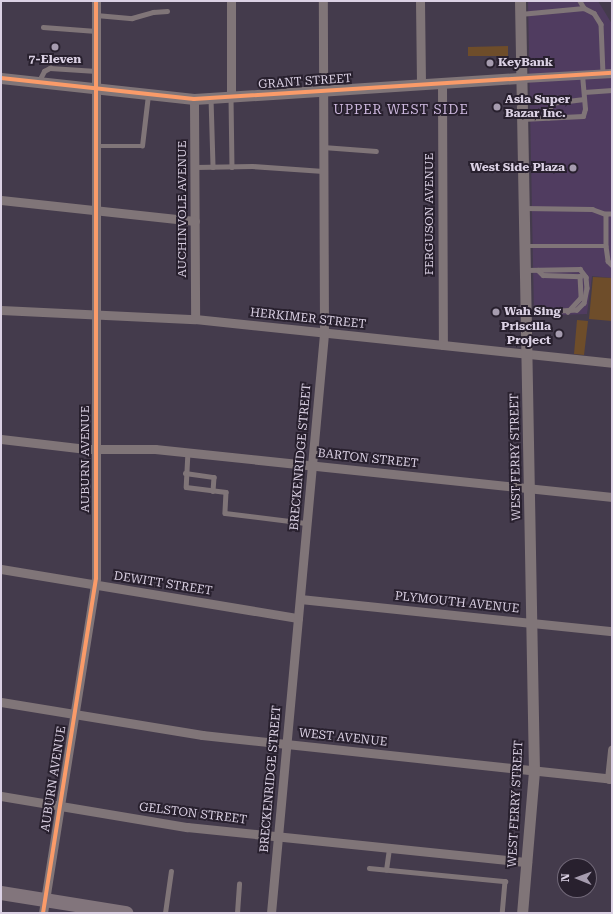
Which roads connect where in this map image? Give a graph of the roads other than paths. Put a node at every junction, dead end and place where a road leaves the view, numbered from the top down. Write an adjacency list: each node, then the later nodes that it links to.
1 (96, 1): 10 (street, AUBURN AVENUE)
2 (231, 1): 26 (street)
3 (323, 1): 23 (street, BRECKENRIDGE STREET)
4 (420, 1): 20 (street)
5 (520, 1): 9 (street, WEST FERRY STREET)
6 (580, 1): 7 (lane)
7 (584, 8): 9 (lane); 14 (lane)
8 (167, 11): 10 (lane)
9 (520, 14): 17 (street, WEST FERRY STREET)
10 (96, 15): 12 (street, AUBURN AVENUE)
11 (43, 27): 12 (lane)
12 (96, 31): 13 (street, AUBURN AVENUE)
13 (96, 71): 18 (lane); 21 (street, AUBURN AVENUE)
14 (607, 73): 15 (street, GRANT STREET)
15 (582, 75): 17 (street, GRANT STREET); 24 (lane)
16 (1, 78): 18 (street, GRANT STREET)
17 (522, 78): 19 (street, GRANT STREET); 31 (street, WEST FERRY STREET)
18 (39, 82): 21 (street, GRANT STREET)
19 (442, 84): 20 (street, GRANT STREET); 54 (street, FERGUSON AVENUE)
20 (421, 85): 23 (street, GRANT STREET)
21 (96, 89): 25 (street, GRANT STREET); 32 (street, AUBURN AVENUE)
22 (612, 90): 24 (lane)
23 (323, 91): 26 (street, GRANT STREET); 33 (street, BRECKENRIDGE STREET)
24 (584, 92): 28 (lane)
25 (148, 94): 29 (street, GRANT STREET); 32 (lane)
26 (231, 97): 27 (street, GRANT STREET); 37 (lane)
27 (211, 98): 29 (street, GRANT STREET); 36 (lane)
28 (584, 99): 30 (lane); 30 (lane)
29 (194, 100): 35 (street, AUCHINVOLE AVENUE)
30 (548, 118): 31 (lane)
31 (522, 119): 40 (street, WEST FERRY STREET)
32 (96, 146): 41 (street, AUBURN AVENUE)
33 (323, 147): 34 (lane); 38 (street, BRECKENRIDGE STREET)
34 (376, 151)
35 (195, 167): 36 (lane); 44 (street, AUCHINVOLE AVENUE)
36 (213, 167): 37 (lane)
37 (232, 167): 38 (lane)
38 (323, 171): 53 (street, BRECKENRIDGE STREET)
39 (1, 200): 41 (street)
40 (524, 208): 42 (lane); 45 (street, WEST FERRY STREET)
41 (96, 210): 44 (street); 51 (street, AUBURN AVENUE)
42 (606, 214): 43 (lane); 46 (lane)
43 (612, 214)
44 (195, 221): 52 (street, AUCHINVOLE AVENUE)
45 (525, 246): 46 (lane); 48 (street, WEST FERRY STREET)
46 (606, 246): 47 (lane)
47 (612, 265)
48 (525, 270): 50 (street, WEST FERRY STREET); 50 (lane)
49 (1, 310): 51 (street, HERKIMER STREET)
50 (526, 313): 55 (street, WEST FERRY STREET)
51 (96, 315): 52 (street, HERKIMER STREET); 58 (street, AUBURN AVENUE)
52 (195, 319): 53 (street, HERKIMER STREET)
53 (324, 334): 54 (street, HERKIMER STREET); 60 (street, BRECKENRIDGE STREET)
54 (443, 345): 55 (street, HERKIMER STREET)
55 (527, 354): 56 (street, HERKIMER STREET); 62 (street, WEST FERRY STREET)
56 (612, 363)
57 (1, 439): 58 (street, BARTON STREET)
58 (96, 450): 59 (street, BARTON STREET); 67 (street, AUBURN AVENUE)
59 (188, 452): 60 (street, BARTON STREET); 61 (lane)
60 (312, 465): 62 (street, BARTON STREET); 65 (street, BRECKENRIDGE STREET)
61 (185, 473): 63 (lane); 63 (lane)
62 (529, 489): 64 (street, BARTON STREET); 70 (street, WEST FERRY STREET)
63 (212, 491): 65 (lane)
64 (612, 497)
65 (307, 524): 68 (street, BRECKENRIDGE STREET)
66 (1, 569): 67 (street, DEWITT STREET)
67 (95, 584): 69 (street, DEWITT STREET); 73 (street, AUBURN AVENUE)
68 (300, 599): 69 (street, BRECKENRIDGE STREET); 70 (street, PLYMOUTH AVENUE)
69 (298, 618): 74 (street, BRECKENRIDGE STREET)
70 (531, 623): 71 (street, PLYMOUTH AVENUE); 76 (street, WEST FERRY STREET)
71 (612, 631)
72 (1, 702): 73 (street, WEST AVENUE)
73 (74, 714): 74 (street, WEST AVENUE); 79 (street, AUBURN AVENUE)
74 (286, 745): 76 (street, WEST AVENUE); 80 (street, BRECKENRIDGE STREET)
75 (612, 749): 77 (street)
76 (534, 771): 77 (street, WEST AVENUE); 82 (street, WEST FERRY STREET)
77 (611, 779)
78 (1, 796): 79 (street, GELSTON STREET)
79 (60, 806): 80 (street, GELSTON STREET); 88 (street, AUBURN AVENUE)
80 (278, 836): 81 (street, GELSTON STREET); 92 (street, BRECKENRIDGE STREET)
81 (389, 847): 82 (street, GELSTON STREET); 85 (lane)
82 (527, 862): 94 (street, WEST FERRY STREET)
83 (369, 868): 85 (lane)
84 (171, 870): 90 (lane)
85 (386, 870): 93 (lane)
86 (239, 884): 91 (lane)
87 (1, 893): 88 (main road)
88 (44, 907): 89 (main road)
89 (126, 913)
90 (165, 913)
91 (237, 913)
92 (271, 913)
93 (502, 913)
94 (522, 913)

